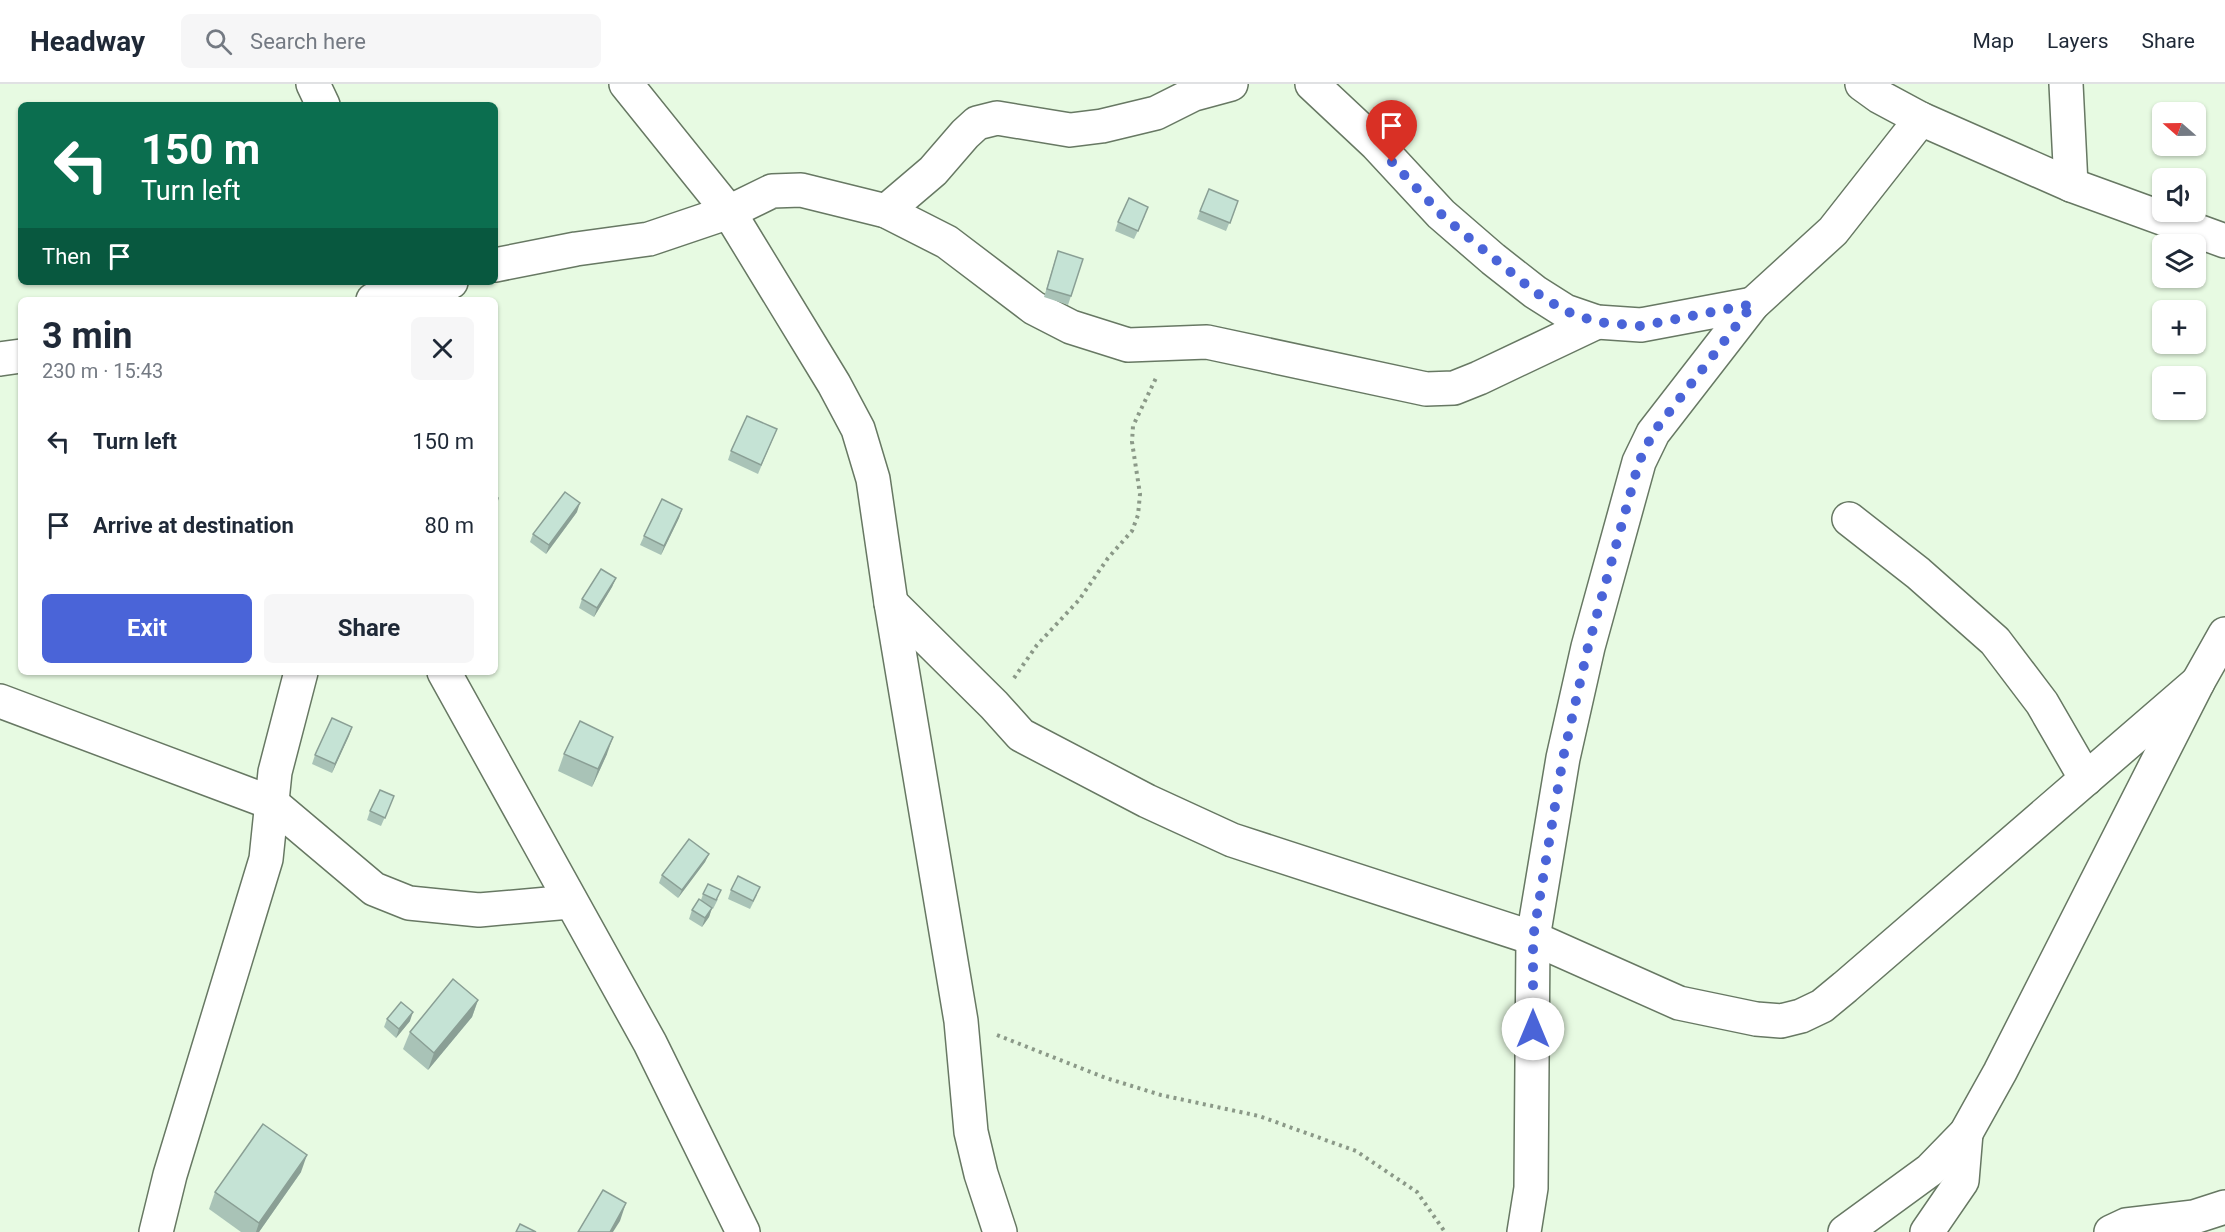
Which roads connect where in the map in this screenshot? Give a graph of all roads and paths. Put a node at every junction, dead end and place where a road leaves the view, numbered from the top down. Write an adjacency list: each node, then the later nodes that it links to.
1 (313, 84): 7 (street)
2 (626, 84): 11 (street)
3 (1231, 84): 10 (street)
4 (1312, 84): 18 (street)
5 (1862, 84): 8 (street)
6 (2066, 84): 9 (street)
7 (322, 102)
8 (1921, 119): 9 (street); 17 (street)
9 (2071, 184): 12 (street)
10 (886, 211): 11 (street); 19 (street)
11 (729, 212): 13 (street); 23 (street)
12 (2225, 241)
13 (498, 265)
14 (442, 285): 15 (street)
15 (415, 293): 16 (street)
16 (391, 297)
17 (1753, 304): 18 (street); 33 (street)
18 (1597, 322): 19 (street)
19 (1173, 343): 29 (path)
20 (18, 356): 21 (street)
21 (0, 359)
22 (1849, 519): 30 (street)
23 (891, 603): 29 (street); 34 (street)
24 (2225, 634): 27 (street)
25 (300, 675): 31 (street)
26 (446, 675): 32 (street)
27 (2198, 682): 30 (street); 35 (street)
28 (0, 701): 31 (street)
29 (994, 705): 33 (street)
30 (2086, 779): 33 (street)
31 (272, 803): 32 (street); 37 (street)
32 (570, 902): 38 (street)
33 (1533, 938): 41 (street)
34 (962, 1021): 39 (street); 40 (path)
35 (1966, 1132): 42 (street); 43 (street)
36 (2225, 1207): 44 (street)
37 (156, 1232)
38 (743, 1232)
39 (1000, 1232)
40 (1445, 1232)
41 (1524, 1232)
42 (1845, 1232)
43 (1927, 1232)
44 (2111, 1232)

